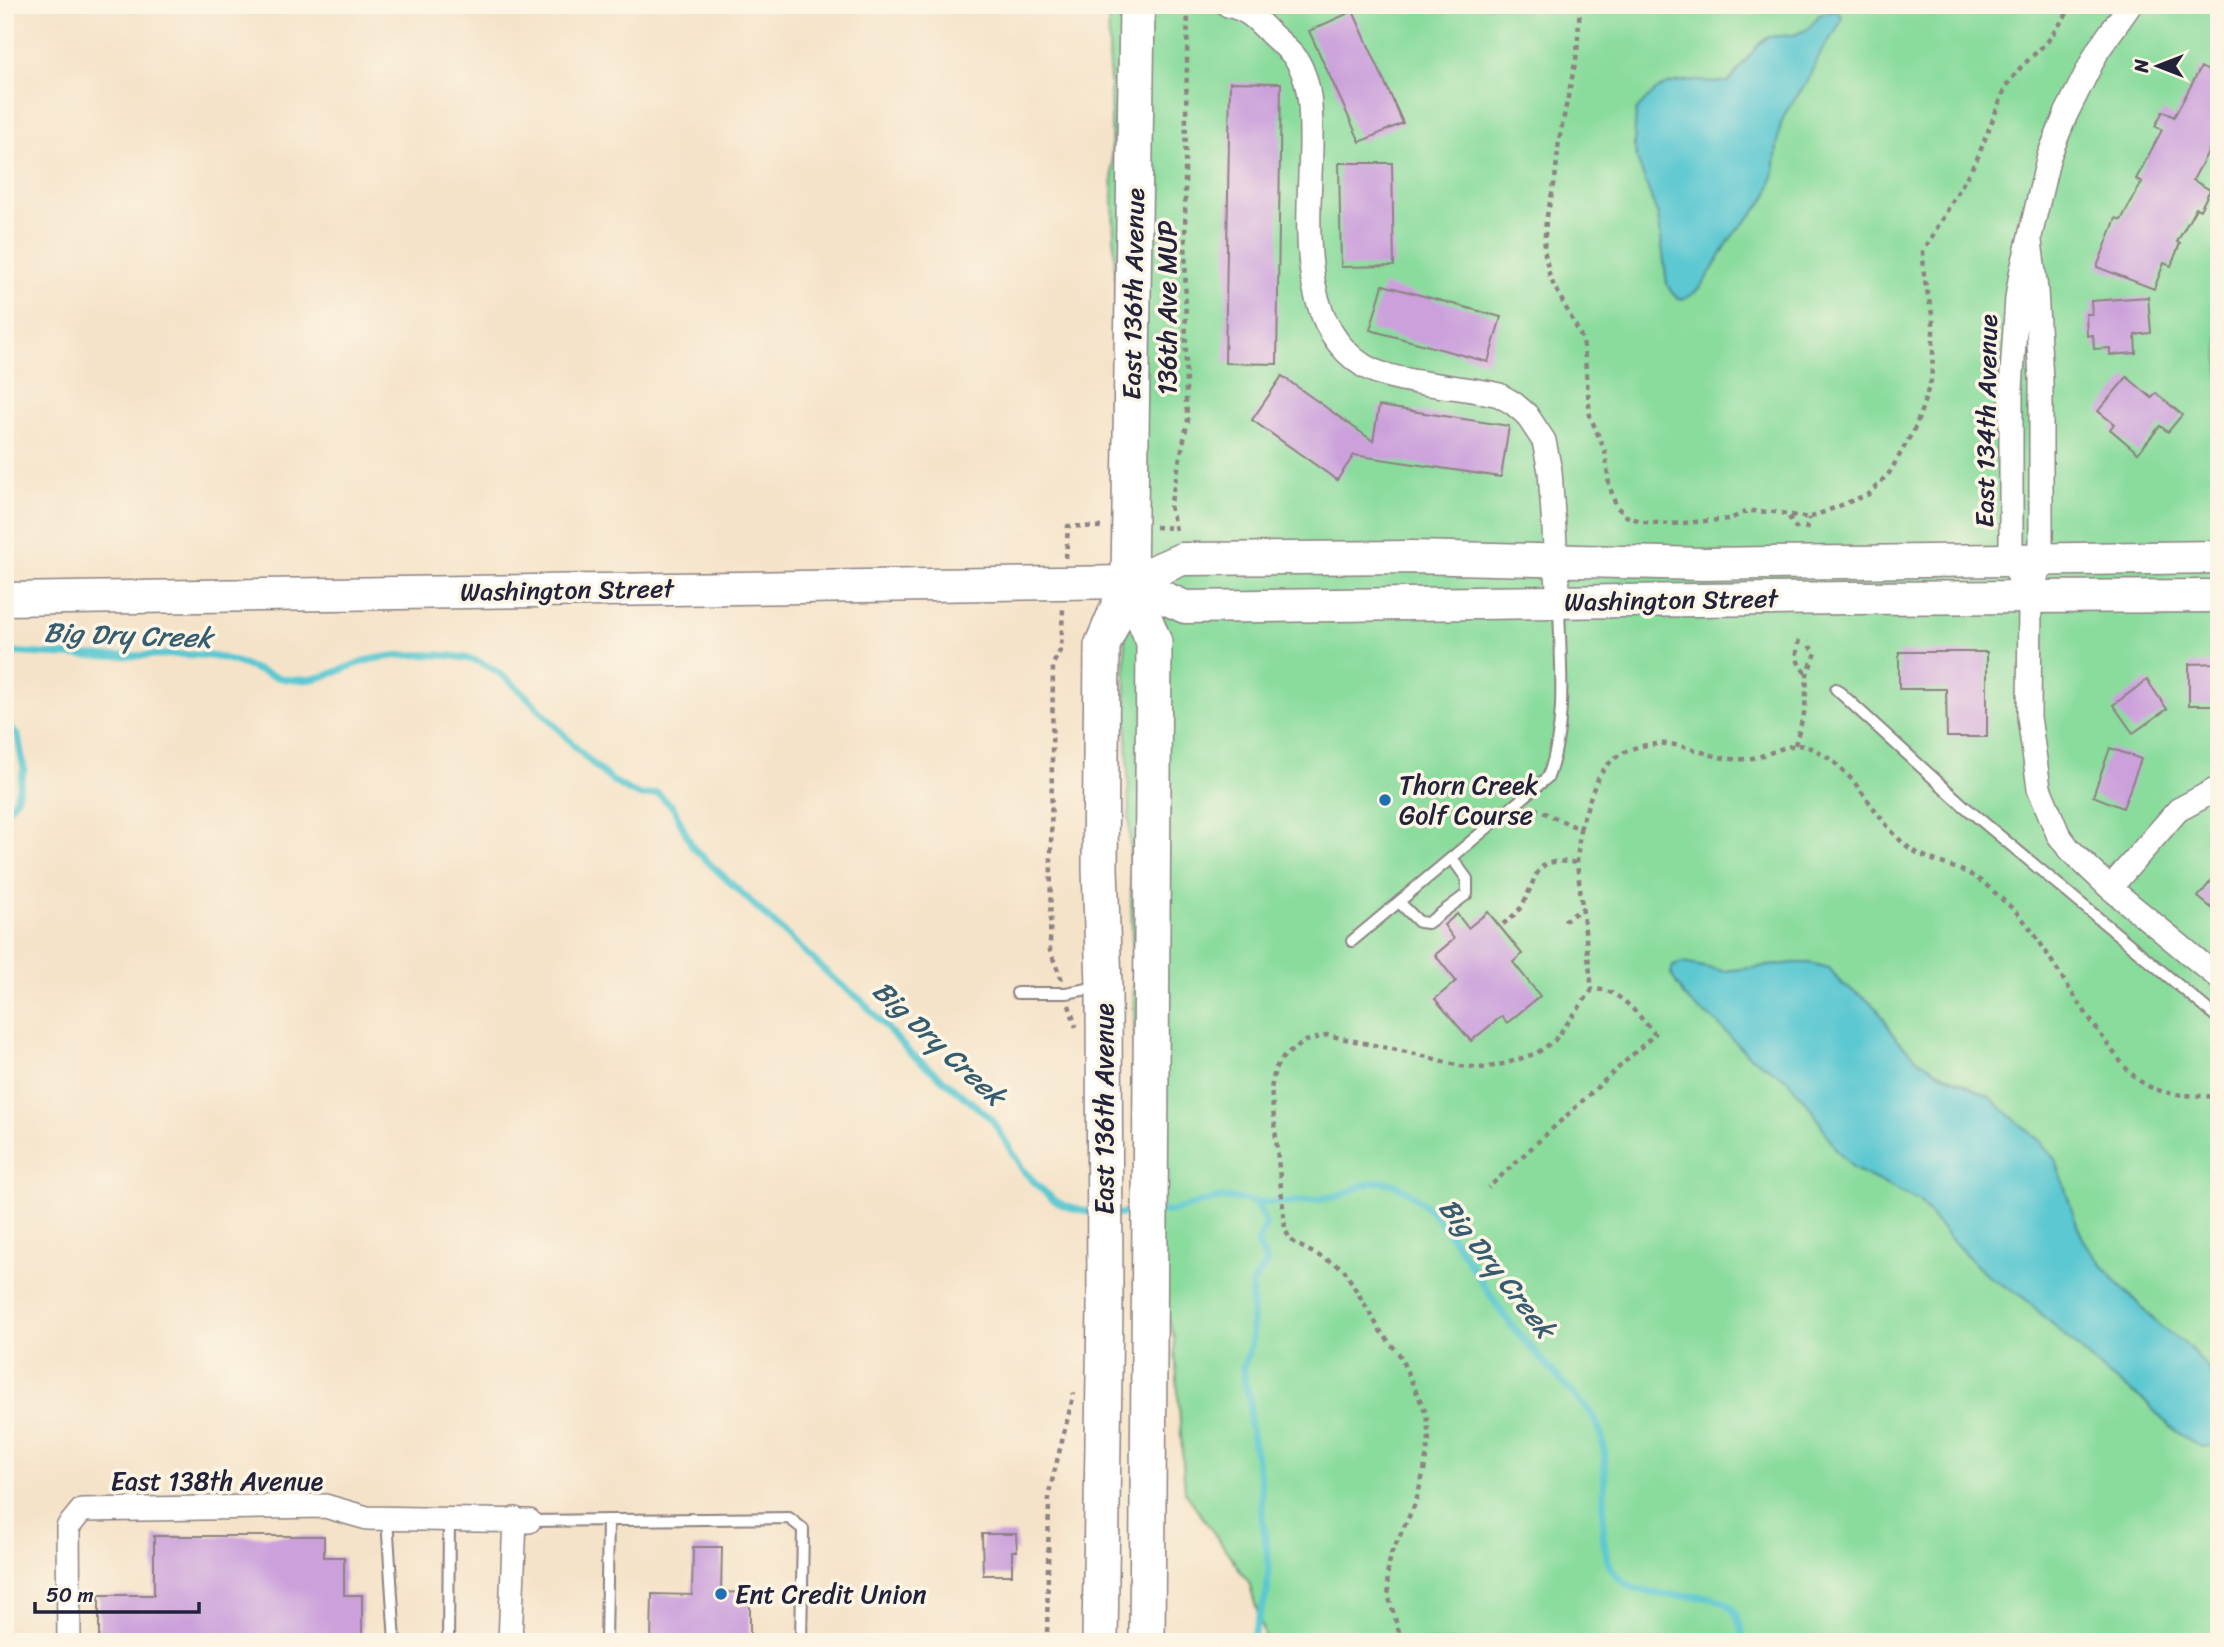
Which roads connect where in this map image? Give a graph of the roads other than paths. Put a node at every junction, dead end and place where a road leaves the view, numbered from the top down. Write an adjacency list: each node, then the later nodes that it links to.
1 (1137, 5): 8 (main road, East 136th Avenue)
2 (2130, 5): 4 (street, East 134th Avenue)
3 (1240, 7): 6 (street)
4 (2030, 241): 7 (street, East 134th Avenue); 7 (street, East 134th Avenue)
5 (2219, 557): 7 (main road, Washington Street)
6 (1556, 559): 7 (main road, Washington Street); 8 (main road, Washington Street); 12 (street)
7 (2026, 561): 11 (street, East 134th Avenue)
8 (1129, 582): 10 (main road, Washington Street); 12 (main road, Washington Street); 20 (main road, East 136th Avenue); 34 (main road, East 136th Avenue)
9 (2219, 596): 11 (main road, Washington Street)
10 (5, 598)
11 (2030, 598): 12 (main road, Washington Street); 16 (street, East 134th Avenue)
12 (1559, 602): 15 (lane)
13 (1836, 688): 22 (lane)
14 (2219, 788): 16 (street)
15 (1452, 858): 17 (lane); 17 (lane)
16 (2110, 888): 19 (street, East 134th Avenue)
17 (1399, 902): 18 (lane)
18 (1352, 941)
19 (2219, 978)
20 (1104, 986): 21 (lane); 33 (main road, East 136th Avenue)
21 (1017, 993)
22 (2219, 1019)
23 (387, 1519): 24 (street, East 138th Avenue); 27 (street, East 138th Avenue); 28 (lane)
24 (449, 1520): 25 (street, East 138th Avenue); 29 (lane)
25 (522, 1520): 26 (lane); 30 (street)
26 (608, 1520): 31 (lane); 32 (lane)
27 (69, 1642)
28 (395, 1642)
29 (448, 1642)
30 (510, 1642)
31 (606, 1642)
32 (801, 1642)
33 (1100, 1642)
34 (1147, 1642)

